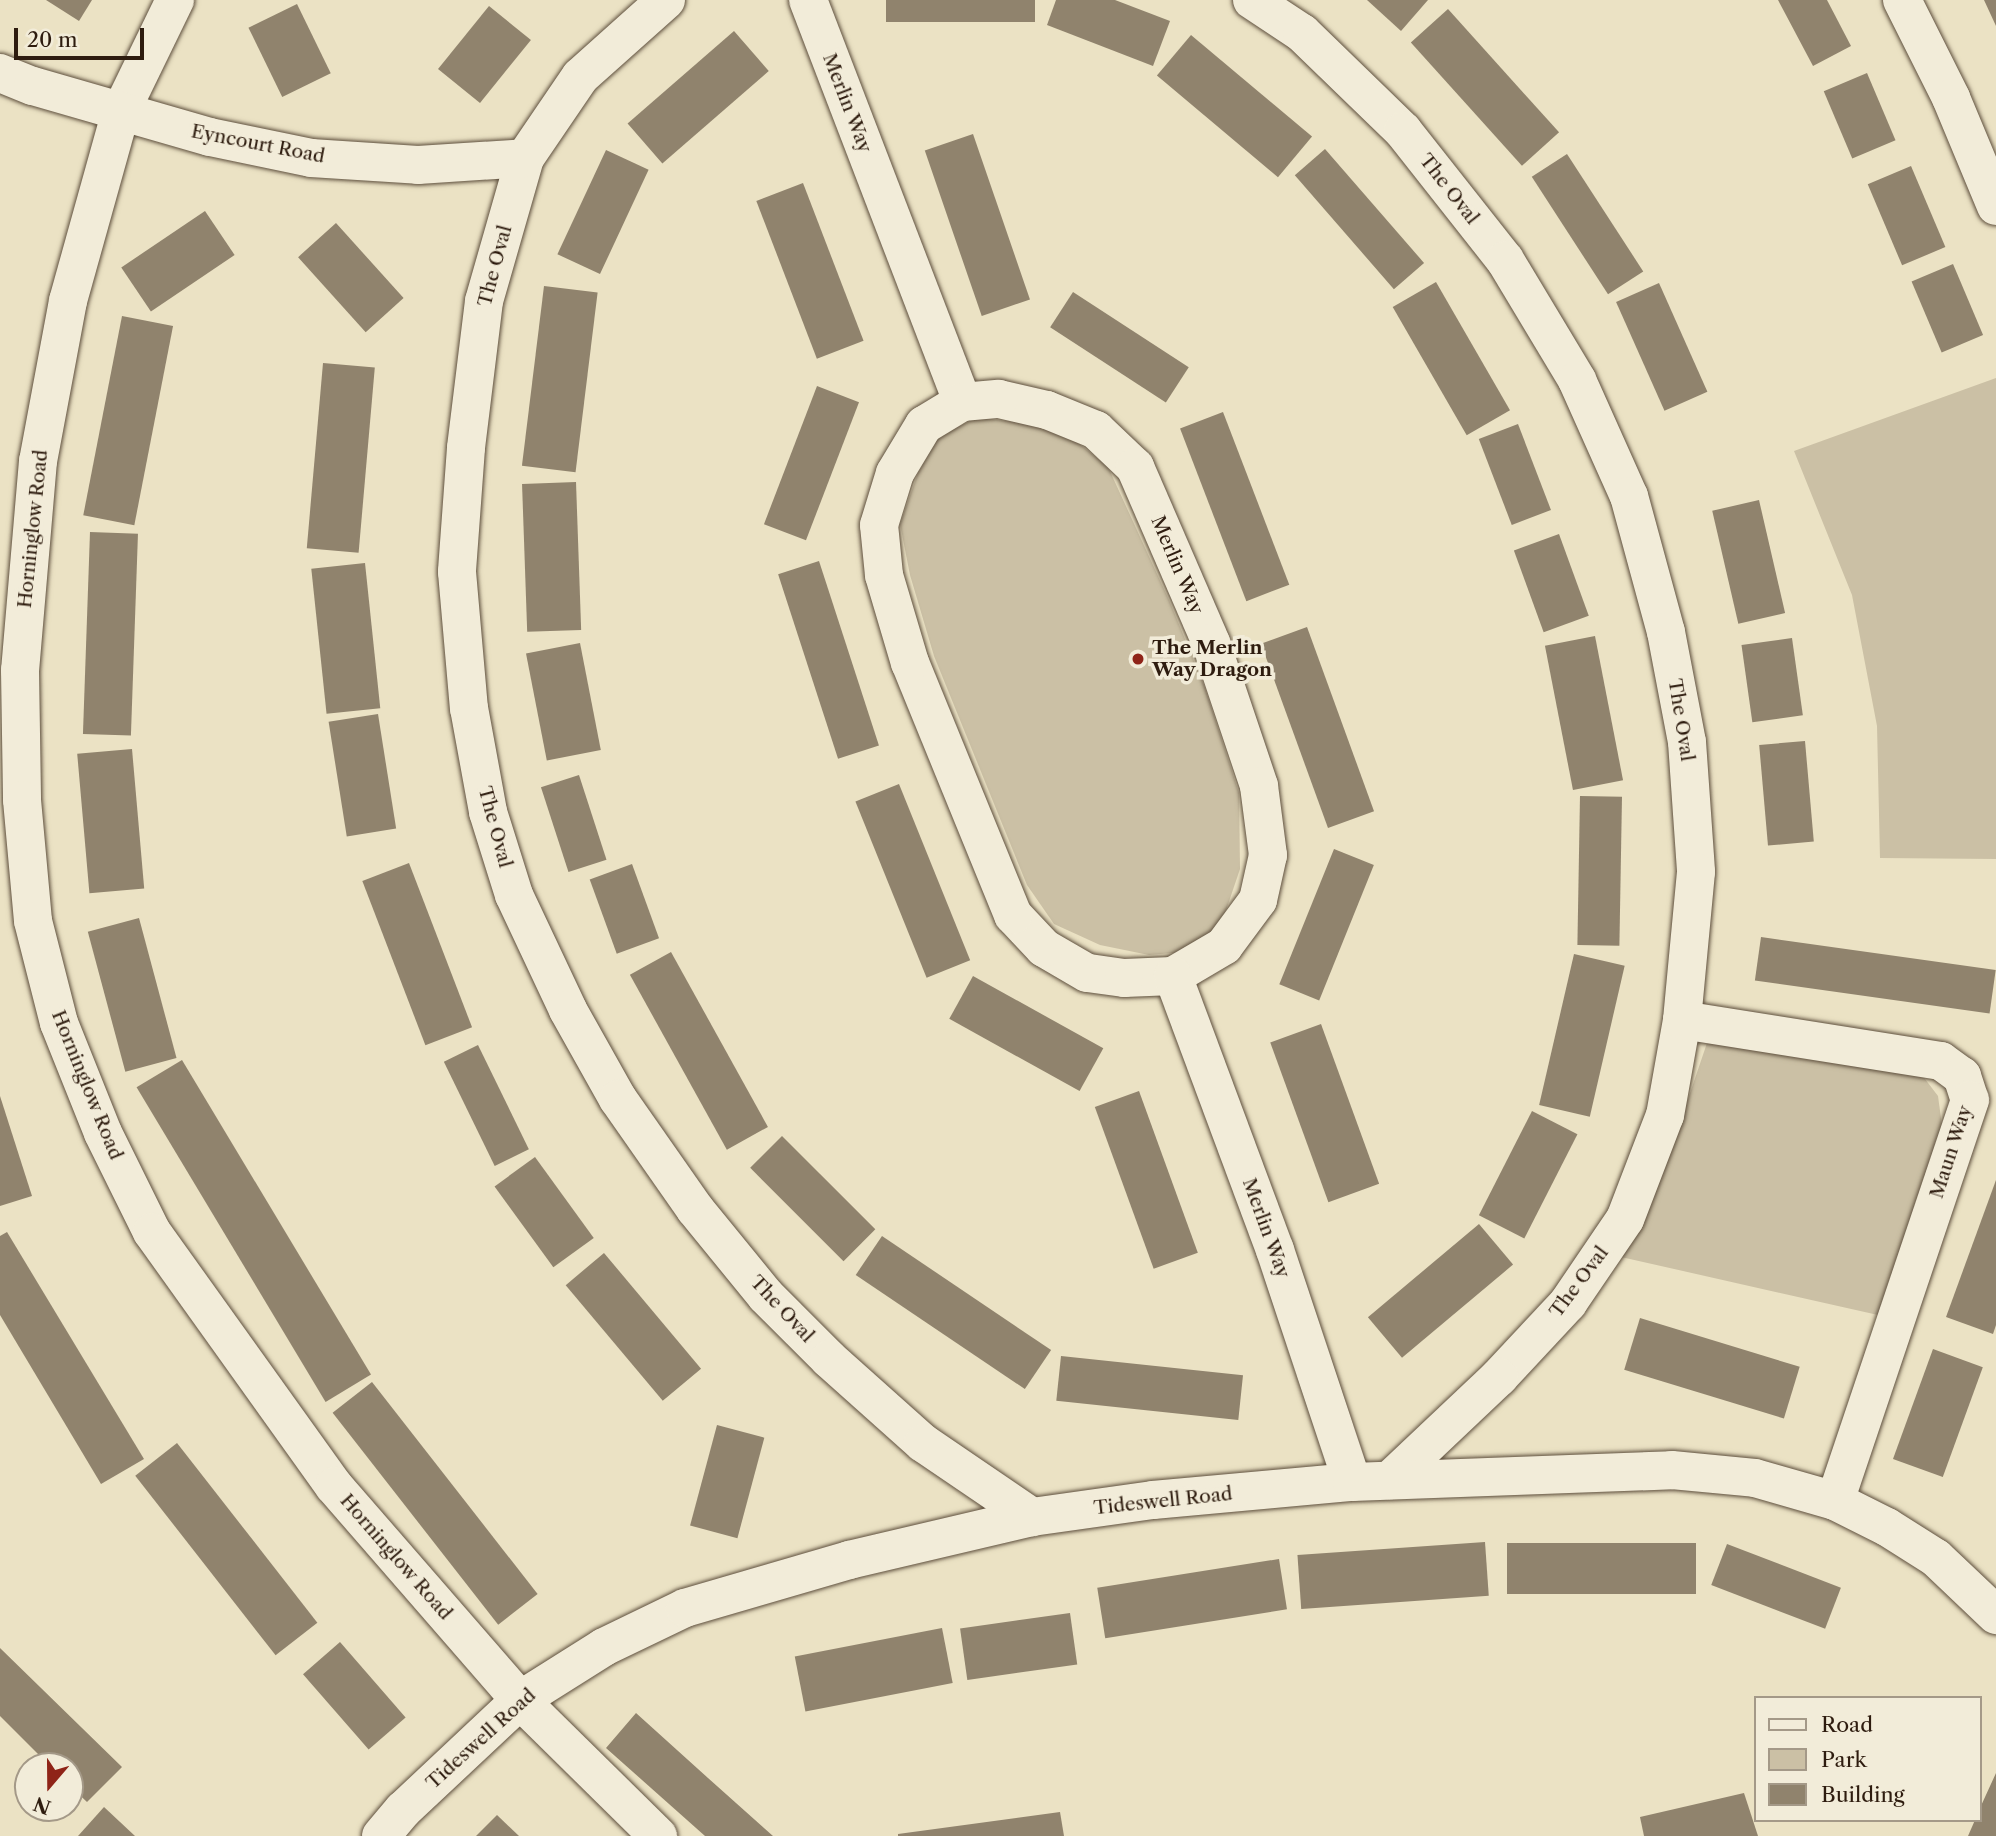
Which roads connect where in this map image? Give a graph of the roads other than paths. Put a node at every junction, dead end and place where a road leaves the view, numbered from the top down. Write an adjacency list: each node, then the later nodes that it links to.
1 (175, 0): 7 (street, Horninglow Road)
2 (666, 0): 8 (street, The Oval)
3 (808, 0): 10 (street, Merlin Way)
4 (1252, 0): 12 (street, The Oval)
5 (1902, 0): 9 (street)
6 (0, 73): 7 (street, Eyncourt Road)
7 (121, 111): 8 (street, Eyncourt Road); 18 (street, Horninglow Road)
8 (524, 158): 16 (street, The Oval)
9 (1996, 206)
10 (962, 402): 11 (street, Merlin Way); 11 (street, Merlin Way)
11 (1172, 976): 14 (street, Merlin Way)
12 (1682, 1020): 13 (street, The Oval); 15 (street, Maun Way)
13 (1390, 1480): 14 (street, Tideswell Road); 15 (street, Tideswell Road)
14 (1352, 1482): 16 (street, Tideswell Road)
15 (1835, 1501): 17 (street, Tideswell Road)
16 (1032, 1517): 18 (street, Tideswell Road)
17 (1996, 1615)
18 (520, 1700): 19 (street, Tideswell Road); 20 (street, Horninglow Road)
19 (381, 1836)
20 (658, 1836)

